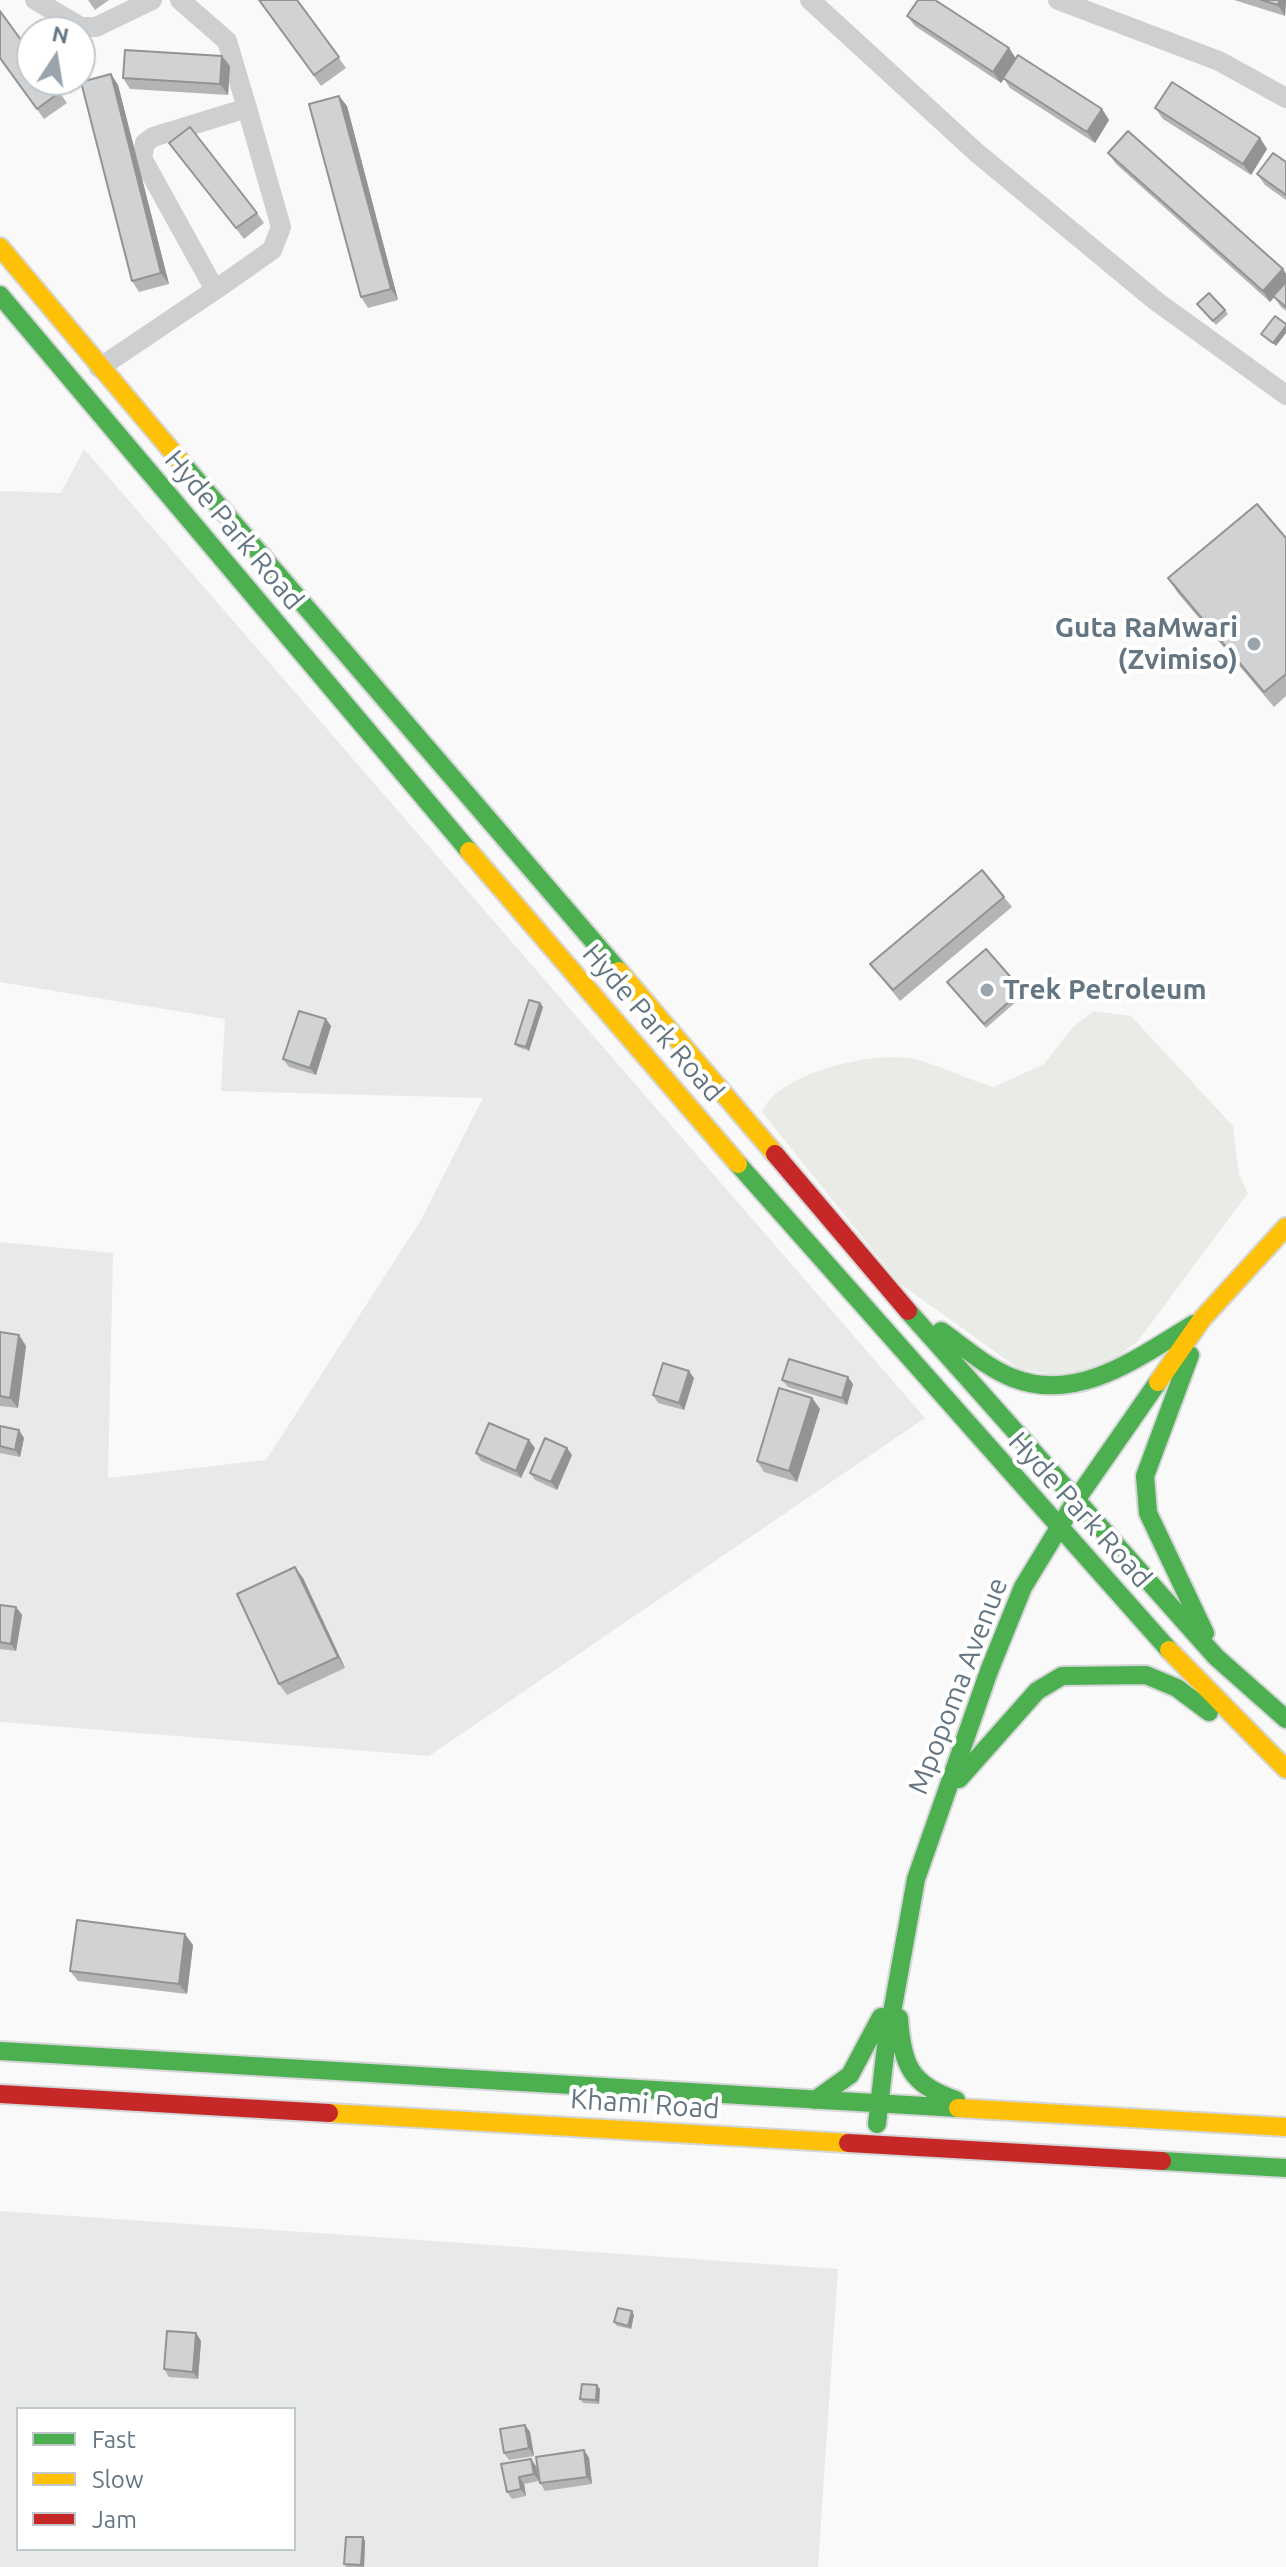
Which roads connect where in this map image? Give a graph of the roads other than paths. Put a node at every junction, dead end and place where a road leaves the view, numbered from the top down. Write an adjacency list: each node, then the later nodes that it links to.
1 (35, 0): 2 (street)
2 (152, 0)
3 (180, 0): 7 (street)
4 (810, 0): 12 (street)
5 (1058, 0): 6 (street)
6 (1286, 98)
7 (247, 108): 9 (street); 9 (street)
8 (0, 247): 11 (street, Hyde Park Road)
9 (215, 290): 11 (street)
10 (0, 295): 17 (street, Hyde Park Road)
11 (99, 368): 14 (street, Hyde Park Road)
12 (1286, 395)
13 (1286, 1227): 15 (street, Mpopoma Avenue)
14 (902, 1304): 15 (street); 16 (street, Hyde Park Road)
15 (1202, 1319): 16 (street, Mpopoma Avenue); 18 (street)
16 (1076, 1500): 17 (street, Mpopoma Avenue); 18 (street, Hyde Park Road)
17 (1059, 1530): 20 (street, Hyde Park Road); 21 (street, Mpopoma Avenue)
18 (1216, 1657): 19 (street, Hyde Park Road)
19 (1286, 1719)
20 (1284, 1767): 21 (street)
21 (949, 1790): 22 (street, Mpopoma Avenue)
22 (898, 1984): 25 (street); 26 (street, Mpopoma Avenue); 27 (street)
23 (0, 2051): 25 (street, Khami Road)
24 (0, 2094): 29 (street, Khami Road)
25 (815, 2100): 26 (street, Khami Road)
26 (878, 2105): 27 (street, Khami Road); 29 (street, Mpopoma Avenue)
27 (990, 2109): 28 (street)
28 (1286, 2127)
29 (876, 2146): 30 (street, Khami Road)
30 (1286, 2168)

